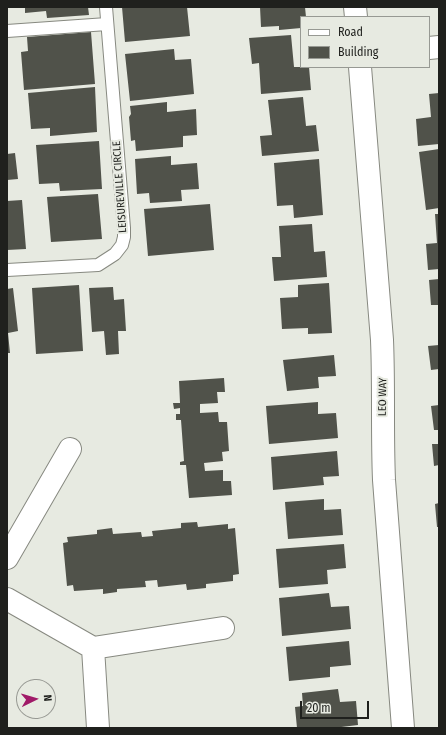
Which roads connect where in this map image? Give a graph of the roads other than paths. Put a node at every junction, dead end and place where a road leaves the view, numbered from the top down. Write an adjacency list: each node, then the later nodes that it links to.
1 (106, 7): 2 (lane, LEISUREVILLE CIRCLE)
2 (107, 24): 3 (lane); 5 (lane, LEISUREVILLE CIRCLE)
3 (7, 31)
4 (360, 68): 12 (street, LEO WAY)
5 (7, 270)
6 (70, 449): 7 (street)
7 (7, 558)
8 (7, 599): 10 (street)
9 (223, 628): 10 (street)
10 (93, 648): 11 (street)
11 (98, 728)
12 (404, 728)

